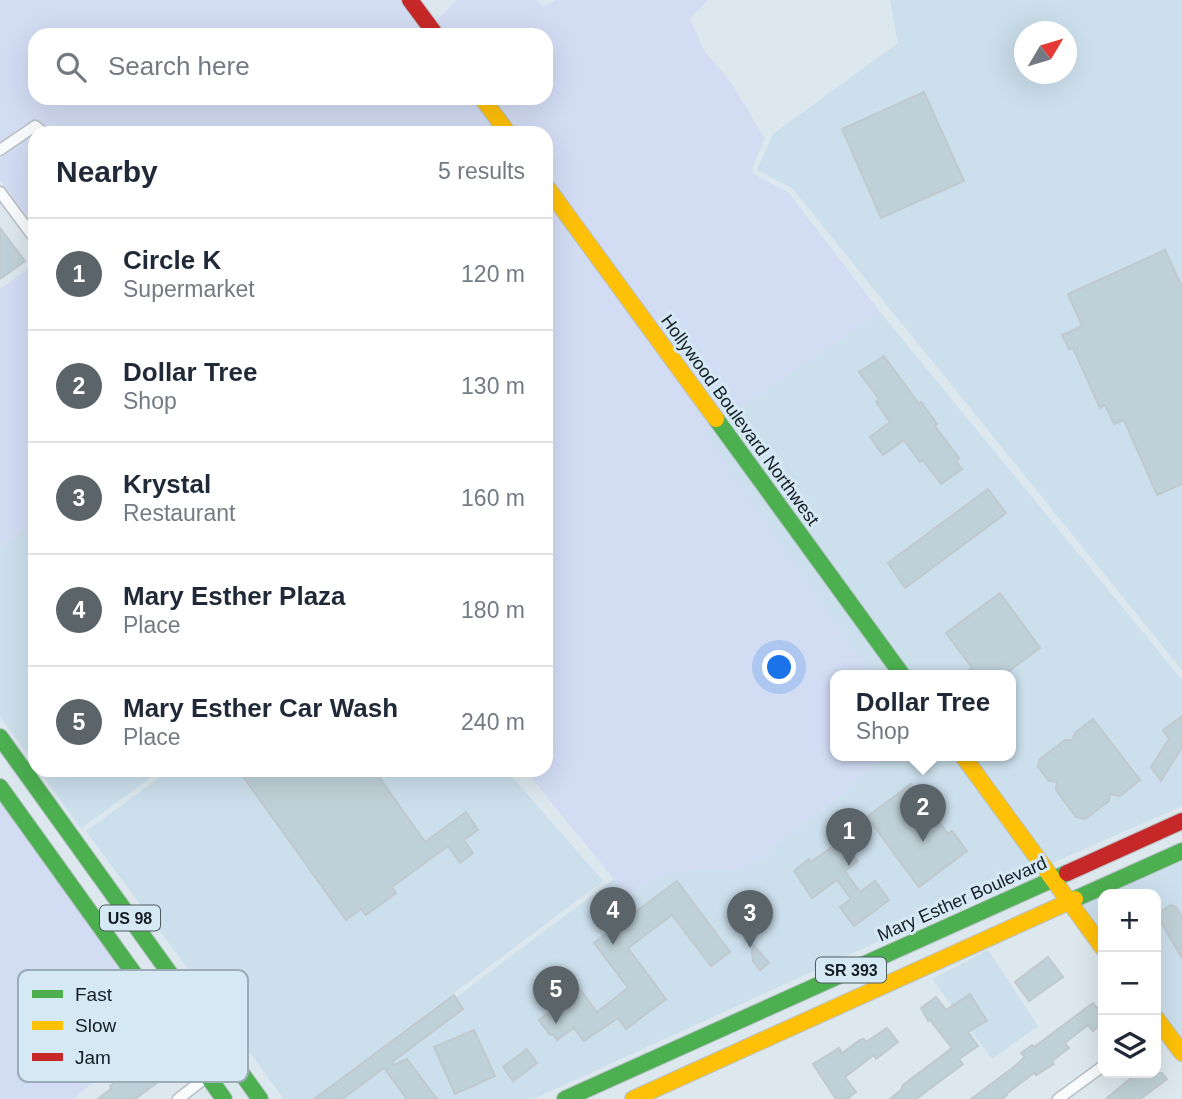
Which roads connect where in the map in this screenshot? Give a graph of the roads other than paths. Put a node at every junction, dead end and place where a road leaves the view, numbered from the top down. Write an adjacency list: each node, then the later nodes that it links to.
1 (413, 1): 2 (main road)
2 (431, 28)
3 (487, 105): 4 (main road)
4 (503, 126)
5 (28, 130): 6 (street)
6 (0, 150)
7 (0, 192): 9 (street)
8 (553, 196): 10 (main road, Hollywood Boulevard Northwest)
9 (28, 230)
10 (899, 670)
11 (0, 737): 13 (main road, US 98)
12 (966, 761): 18 (main road)
13 (28, 776)
14 (29, 777): 22 (main road, US 98)
15 (0, 787): 21 (main road, US 98)
16 (1182, 821): 18 (main road, Mary Esther Boulevard / SR 393)
17 (1182, 851): 19 (main road, SR 393)
18 (1053, 879): 19 (main road); 32 (main road, Mary Esther Boulevard / SR 393)
19 (1070, 902): 20 (main road); 33 (main road, SR 393)
20 (1098, 941)
21 (132, 970)
22 (167, 970)
23 (1161, 1028): 24 (main road)
24 (1182, 1054)
25 (1098, 1070): 34 (street)
26 (200, 1082): 29 (street)
27 (212, 1082): 30 (main road, US 98)
28 (248, 1082): 31 (main road, US 98)
29 (178, 1099)
30 (224, 1099)
31 (260, 1099)
32 (565, 1099)
33 (633, 1099)
34 (1058, 1099)

